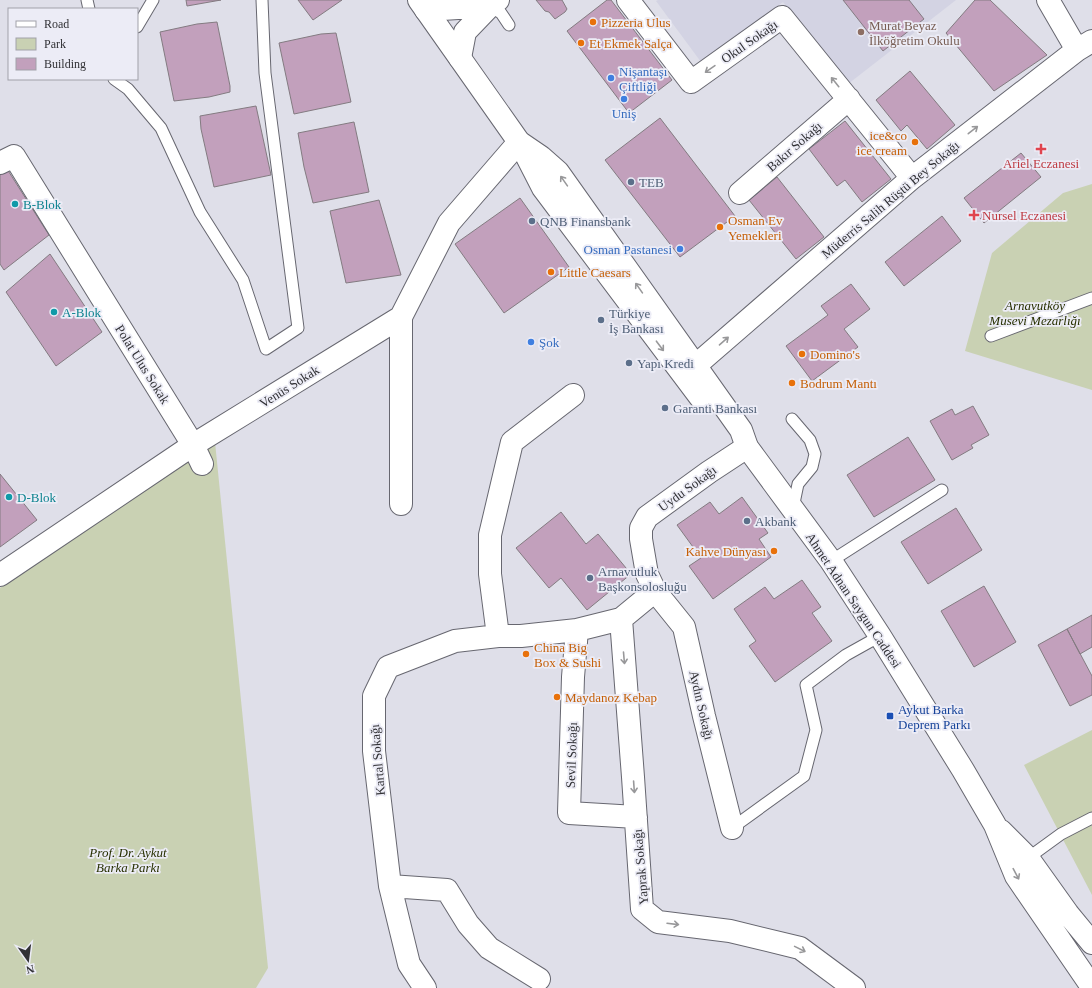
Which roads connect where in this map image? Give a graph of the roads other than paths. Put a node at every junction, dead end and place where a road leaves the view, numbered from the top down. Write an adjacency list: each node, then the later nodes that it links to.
1 (153, 0): 7 (lane)
2 (262, 0): 12 (lane)
3 (628, 0): 13 (street, Okul Sokağı, one-way to 3)
4 (1048, 0): 9 (street)
5 (494, 3): 6 (street); 8 (lane); 10 (street)
6 (422, 5): 10 (street, Ahmet Adnan Saygun Caddesi)
7 (138, 25)
8 (509, 25)
9 (1084, 45): 16 (street, Müderris Salih Rüştü Bey Sokağı, one-way to 9)
10 (460, 58): 14 (street, Ahmet Adnan Saygun Caddesi)
11 (117, 80): 12 (lane)
12 (128, 84)
13 (849, 99): 16 (street, Okul Sokağı); 17 (street, Bakır Sokağı)
14 (519, 142): 19 (street); 21 (street, Ahmet Adnan Saygun Caddesi)
15 (0, 163): 25 (street, Polat Ulus Sokak)
16 (912, 178): 21 (street, Müderris Salih Rüştü Bey Sokağı, one-way to 16)
17 (740, 193)
18 (1092, 298): 20 (lane)
19 (401, 318): 25 (street, Venüs Sokak); 27 (street)
20 (991, 336)
21 (689, 371): 24 (street, Ahmet Adnan Saygun Caddesi)
22 (573, 395): 34 (street)
23 (792, 419): 28 (lane)
24 (751, 452): 28 (street, Ahmet Adnan Saygun Caddesi); 31 (street, Uydu Sokağı)
25 (198, 454): 30 (street, Venüs Sokak)
26 (942, 490): 29 (lane)
27 (401, 504)
28 (792, 509): 29 (street, Ahmet Adnan Saygun Caddesi)
29 (831, 561): 35 (street, Ahmet Adnan Saygun Caddesi)
30 (0, 576)
31 (655, 591): 32 (street, Kartal Sokağı); 39 (street, Aydın Sokağı)
32 (621, 619): 33 (street, Kartal Sokağı); 36 (street, Yaprak Sokağı, one-way to 36)
33 (577, 630): 34 (street, Kartal Sokağı); 36 (street, Sevil Sokağı)
34 (498, 636): 41 (street, Kartal Sokağı)
35 (880, 636): 38 (street, Ahmet Adnan Saygun Caddesi); 39 (lane)
36 (636, 817): 48 (street, Yaprak Sokağı, one-way to 48)
37 (1092, 818): 40 (lane)
38 (995, 825): 40 (street); 46 (street, Ahmet Adnan Saygun Caddesi, one-way to 46)
39 (732, 828)
40 (1028, 858): 42 (street)
41 (390, 886): 45 (street); 47 (street, Kartal Sokağı)
42 (1051, 890): 43 (street); 44 (street)
43 (1092, 921)
44 (1092, 943)
45 (539, 979)
46 (1092, 987)
47 (425, 988)
48 (854, 988)

